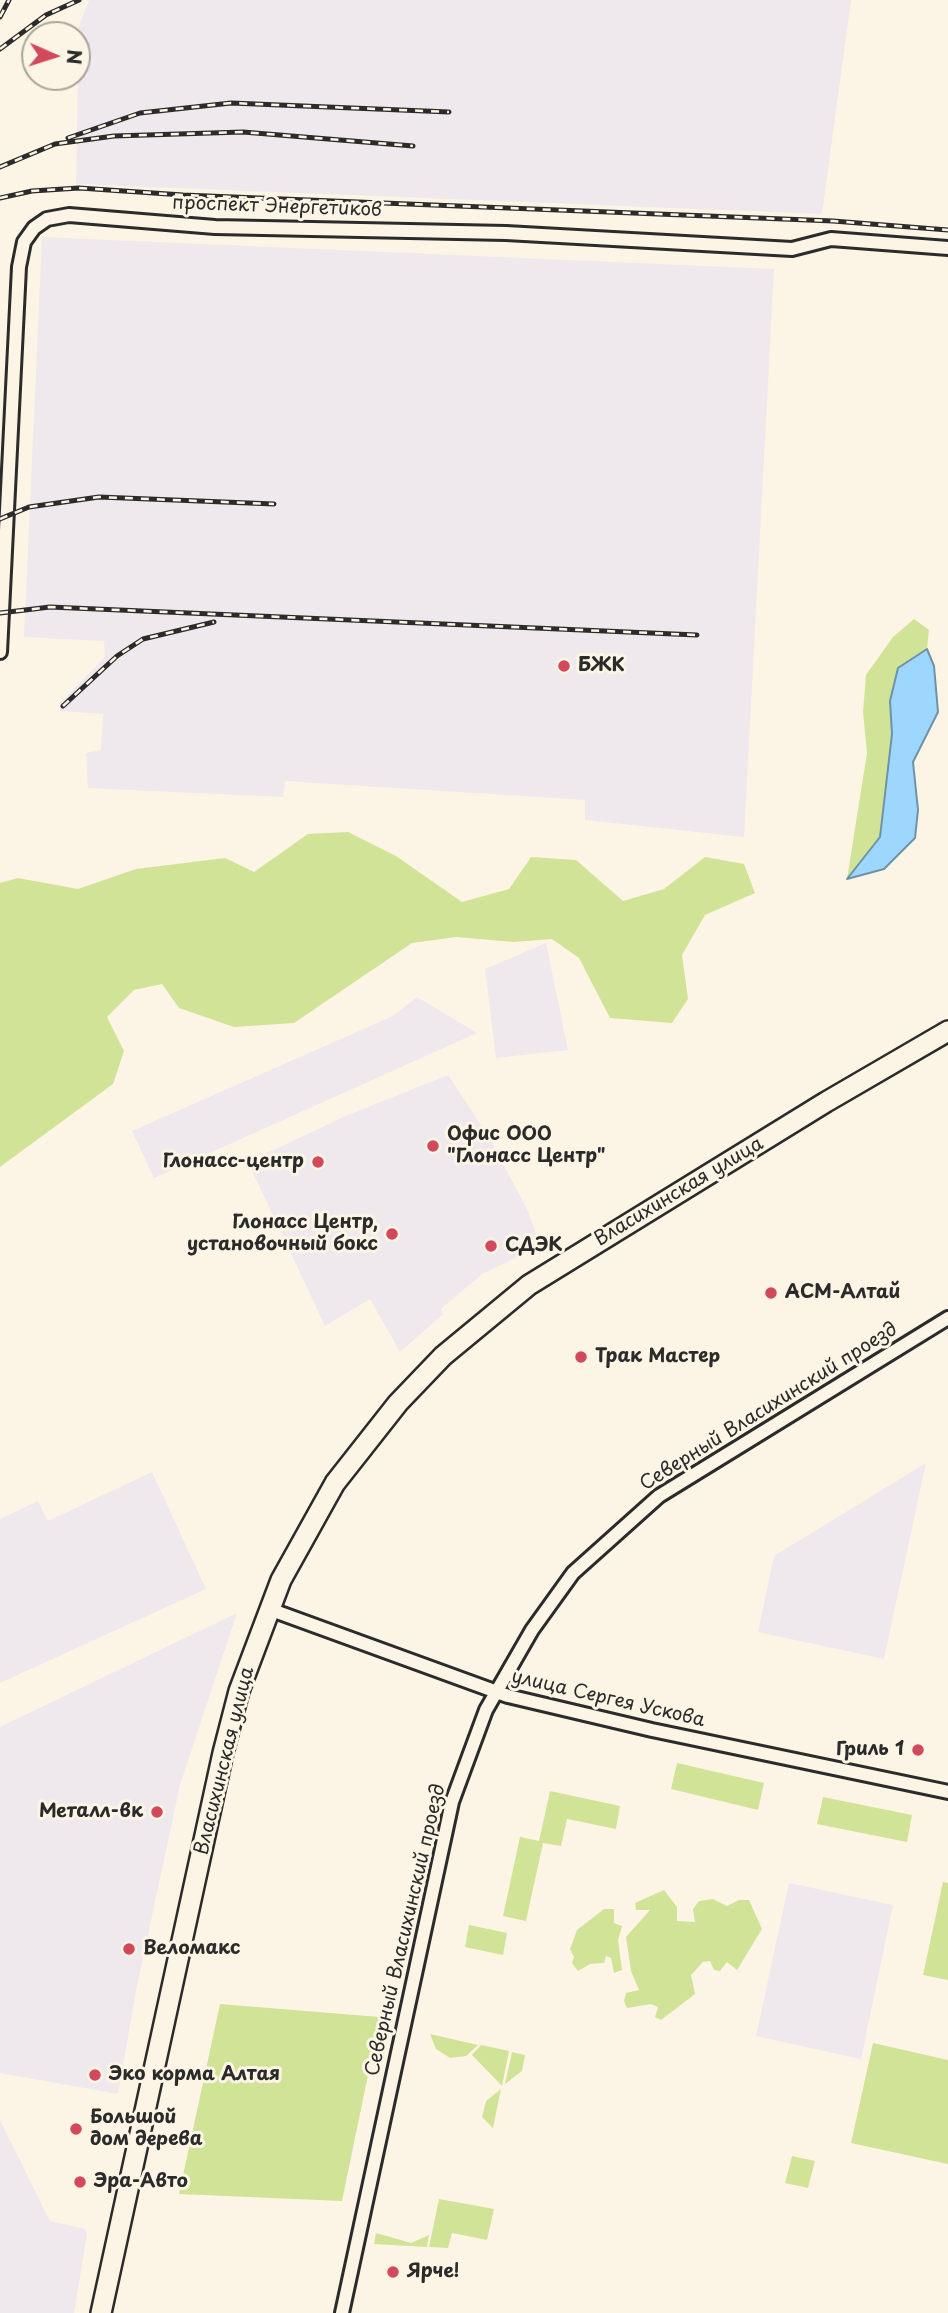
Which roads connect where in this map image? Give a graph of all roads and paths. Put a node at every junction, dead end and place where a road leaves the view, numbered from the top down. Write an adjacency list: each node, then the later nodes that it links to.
1 (948, 248): 2 (street, проспект Энергетиков)
2 (0, 652)
3 (948, 1031): 5 (highway, Власихинская улица)
4 (948, 1318): 6 (street, Северный Власихинский проезд)
5 (269, 1609): 6 (street, улица Сергея Ускова); 8 (highway, Власихинская улица)
6 (496, 1692): 7 (street, улица Сергея Ускова); 9 (street, Северный Власихинский проезд)
7 (948, 1792)
8 (101, 2313)
9 (342, 2313)

